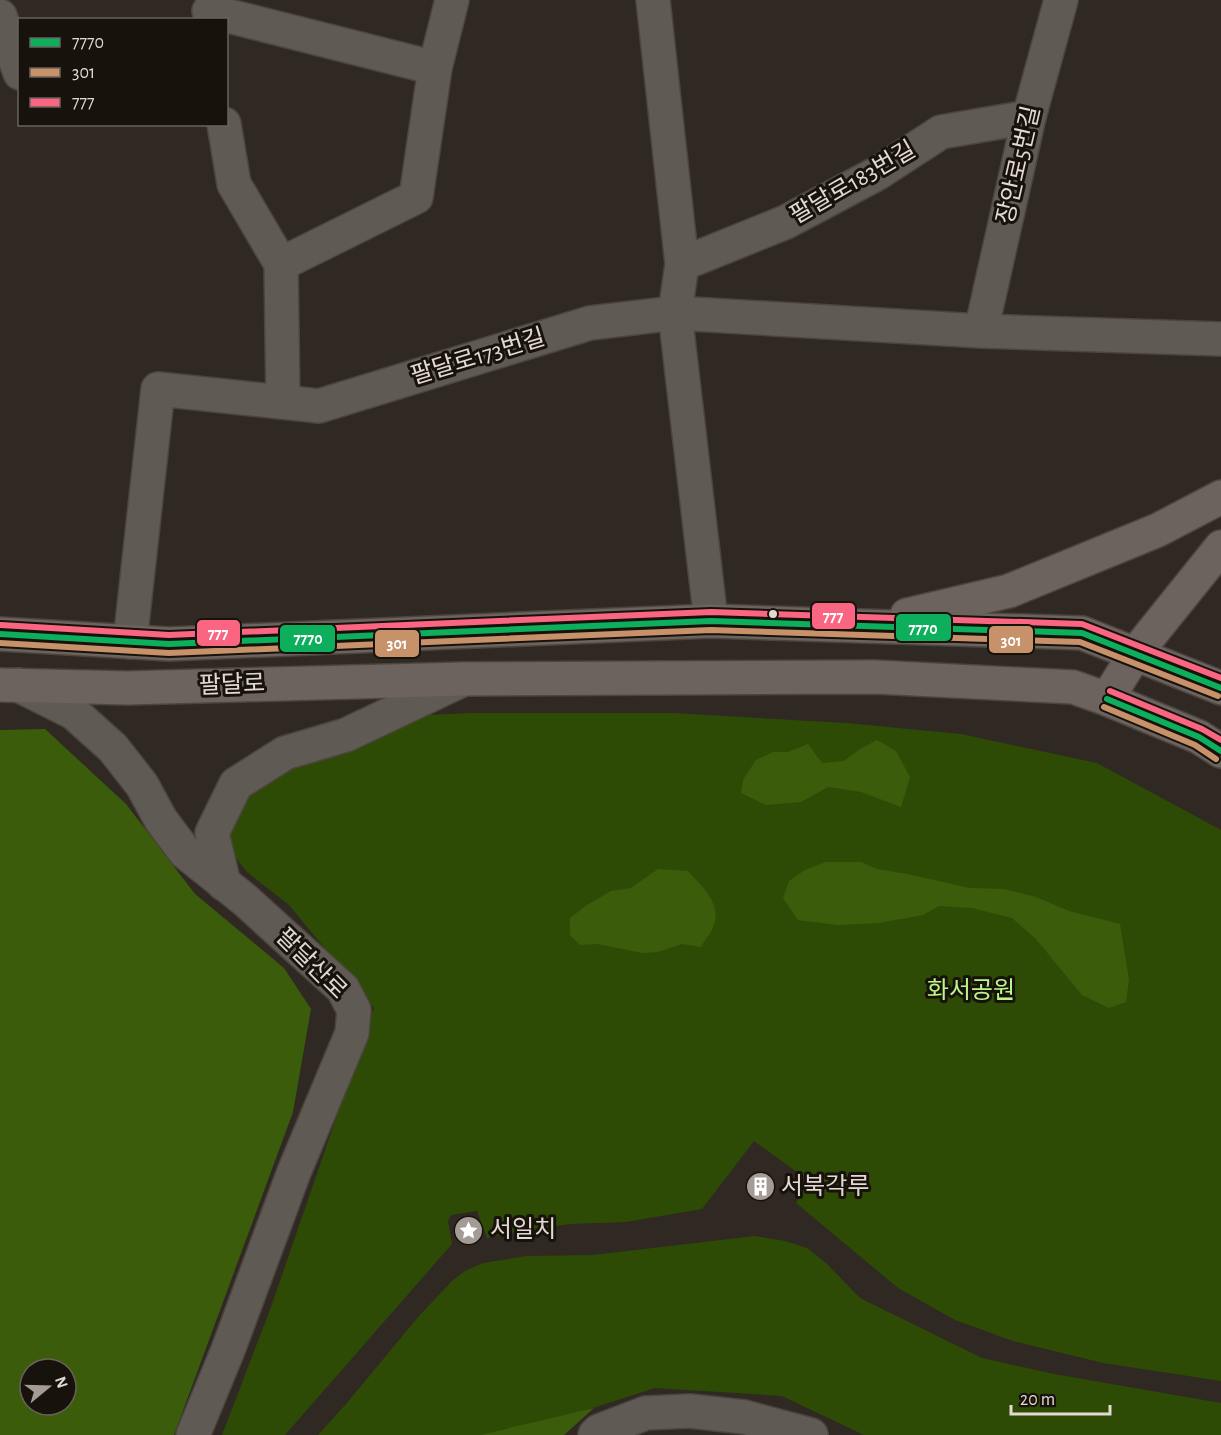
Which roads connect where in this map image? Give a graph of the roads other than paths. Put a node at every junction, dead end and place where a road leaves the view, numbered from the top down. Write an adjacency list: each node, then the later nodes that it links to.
1 (452, 0): 7 (street)
2 (653, 0): 11 (street)
3 (1060, 0): 8 (street, 장안로5번길)
4 (208, 10): 7 (street)
5 (0, 15): 6 (street)
6 (18, 67)
7 (435, 68): 10 (street)
8 (1029, 117): 11 (street, 팔달로183번길); 13 (street, 장안로5번길)
9 (224, 126): 10 (street)
10 (281, 264): 15 (street)
11 (682, 264): 12 (street)
12 (675, 313): 13 (street); 15 (street, 팔달로173번길); 18 (street)
13 (981, 331): 14 (street)
14 (1221, 339)
15 (283, 402): 21 (street, 팔달로173번길)
16 (1221, 497): 19 (main road)
17 (1221, 548): 22 (main road)
18 (711, 621): 19 (main road, 팔달로); 21 (main road, 팔달로)
19 (864, 625): 22 (main road, 팔달로)
20 (0, 634): 21 (main road, 팔달로)
21 (130, 642)
22 (1136, 654): 25 (main road, 팔달로); 26 (main road)
23 (464, 679): 24 (main road, 팔달로); 26 (main road, 팔달로); 28 (street)
24 (9, 685): 28 (street, 팔달산로)
25 (1221, 688)
26 (1107, 699): 27 (main road)
27 (1221, 751)
28 (224, 884): 29 (street, 팔달산로)
29 (193, 1435)
30 (595, 1435): 31 (street)
31 (811, 1435)

